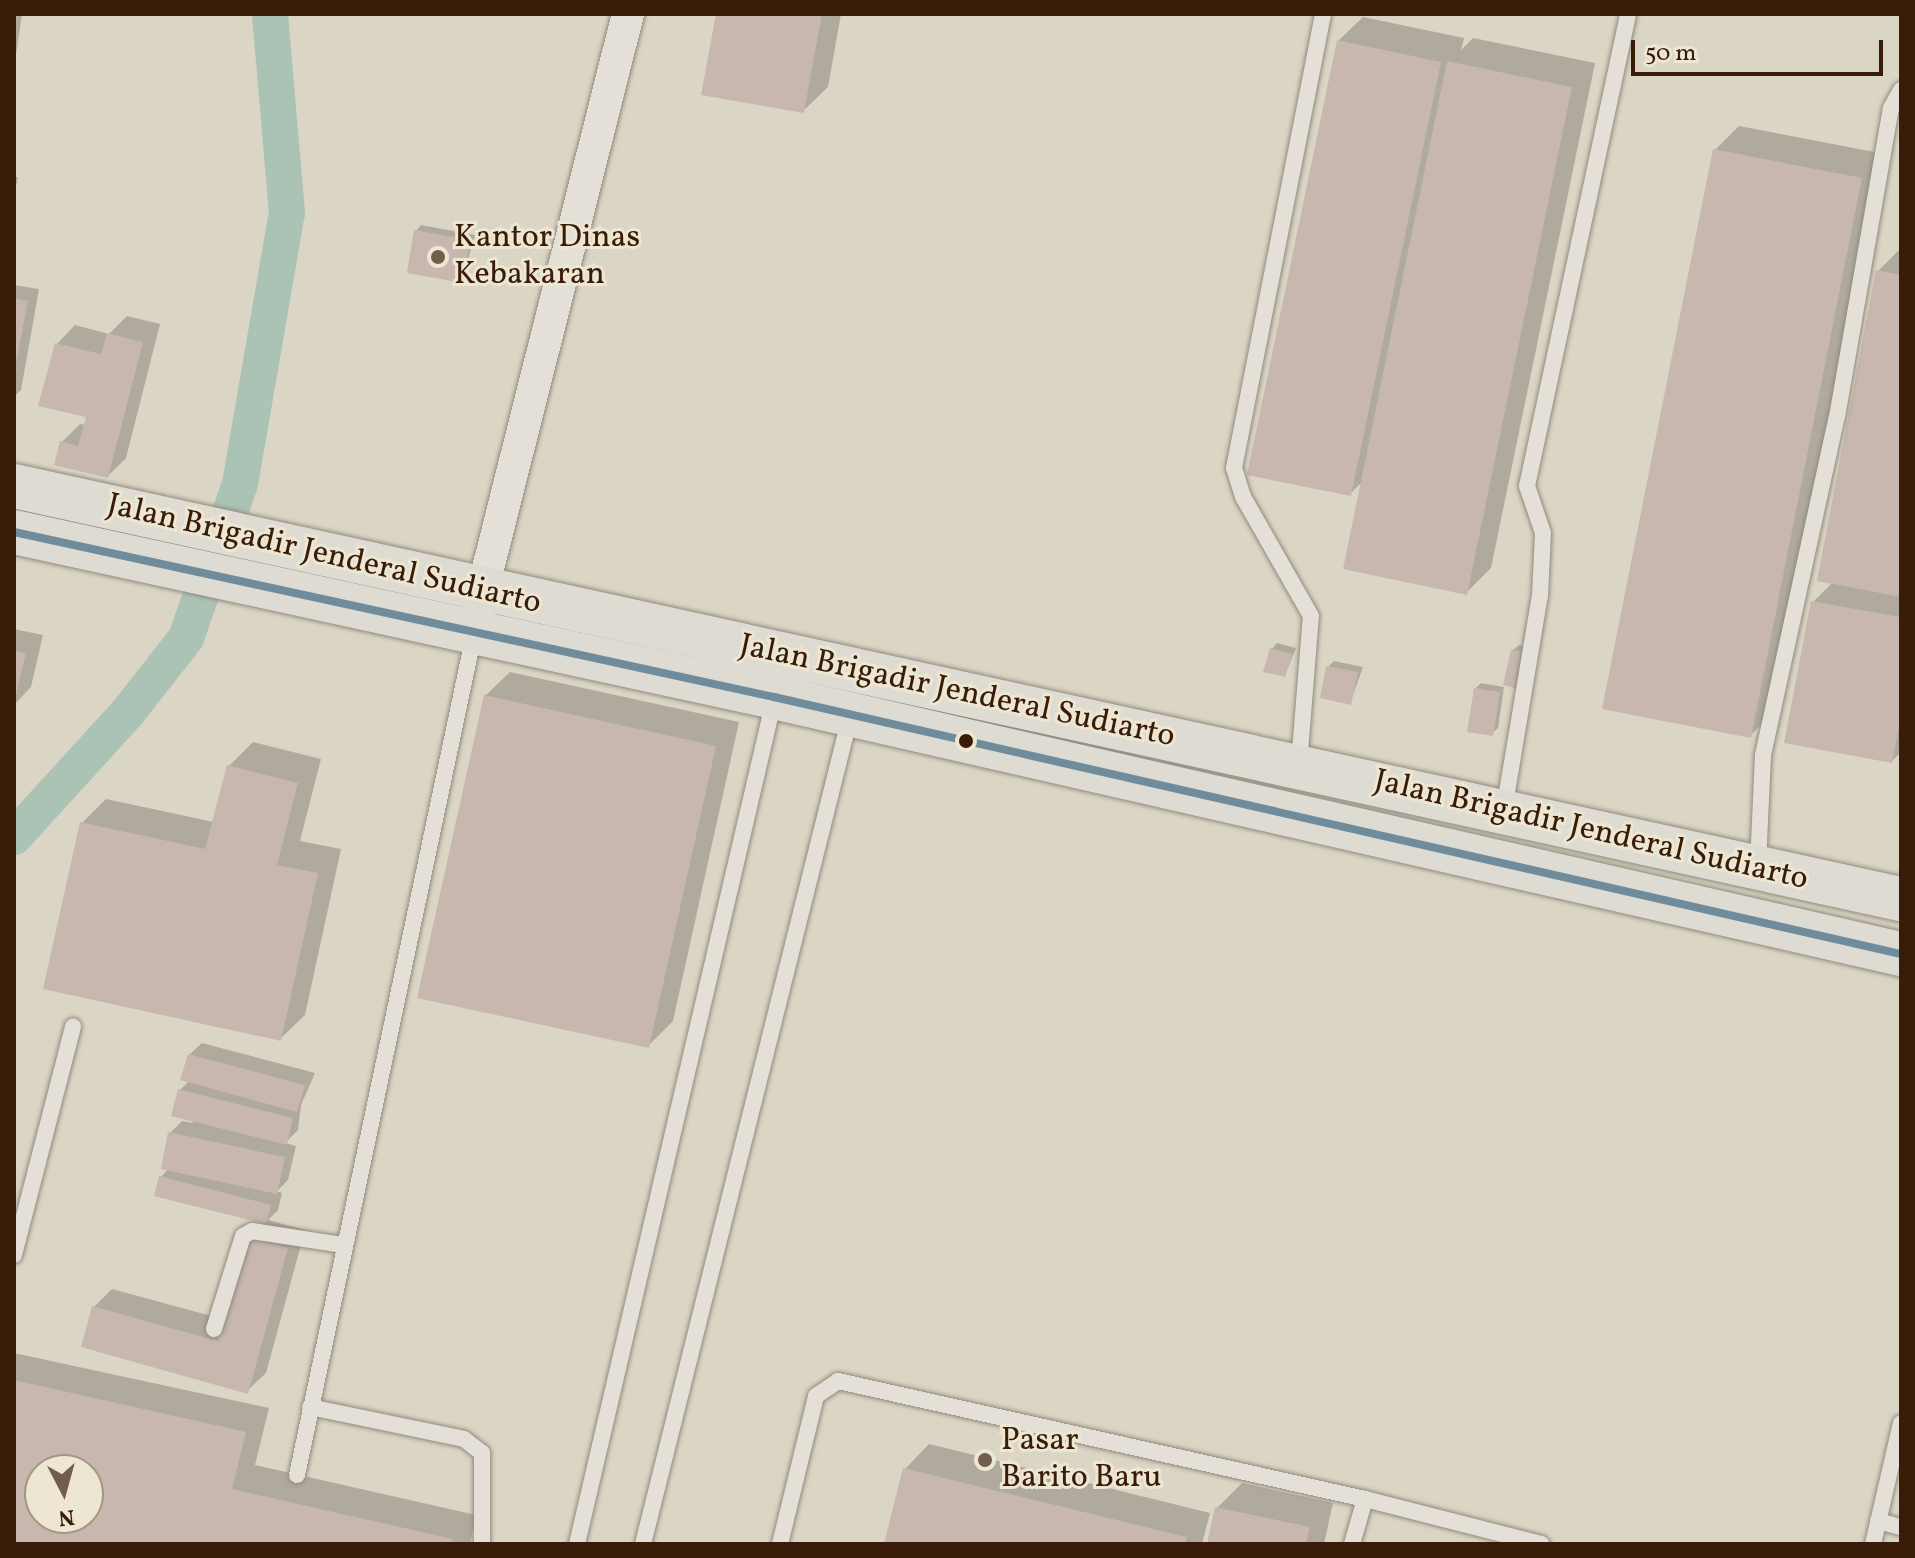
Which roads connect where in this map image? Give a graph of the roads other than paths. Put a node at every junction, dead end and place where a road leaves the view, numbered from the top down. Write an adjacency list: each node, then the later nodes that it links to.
1 (628, 14): 8 (street)
2 (1323, 14): 12 (lane)
3 (1628, 14): 13 (lane)
4 (1901, 90): 14 (lane)
5 (14, 486): 7 (main road, Jalan Brigadir Jenderal Sudiarto)
6 (14, 532): 7 (main road)
7 (269, 566): 8 (main road, Jalan Brigadir Jenderal Sudiarto); 9 (main road, Jalan Brigadir Jenderal Sudiarto)
8 (481, 592): 9 (street); 12 (main road, Jalan Brigadir Jenderal Sudiarto)
9 (474, 634): 10 (main road, Jalan Brigadir Jenderal Sudiarto); 18 (lane)
10 (774, 697): 11 (main road, Jalan Brigadir Jenderal Sudiarto); 28 (lane)
11 (850, 715): 16 (main road, Jalan Brigadir Jenderal Sudiarto); 29 (lane)
12 (1299, 766): 13 (main road, Jalan Brigadir Jenderal Sudiarto)
13 (1503, 812): 14 (main road, Jalan Brigadir Jenderal Sudiarto)
14 (1758, 868): 15 (main road, Jalan Brigadir Jenderal Sudiarto)
15 (1901, 899)
16 (1901, 954)
17 (73, 1027): 19 (lane)
18 (342, 1245): 20 (lane); 21 (lane)
19 (14, 1255)
20 (214, 1329)
21 (310, 1407): 23 (lane); 27 (lane)
22 (1901, 1423): 25 (lane)
23 (297, 1475)
24 (1365, 1499): 30 (lane); 31 (lane); 32 (lane)
25 (1878, 1521): 26 (lane); 33 (lane)
26 (1901, 1527)
27 (482, 1544)
28 (577, 1544)
29 (643, 1544)
30 (780, 1544)
31 (1352, 1544)
32 (1541, 1544)
33 (1873, 1544)

